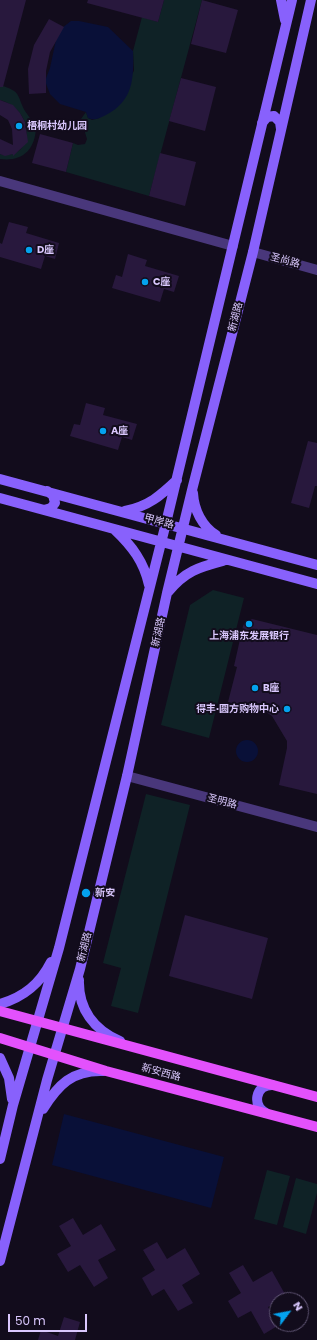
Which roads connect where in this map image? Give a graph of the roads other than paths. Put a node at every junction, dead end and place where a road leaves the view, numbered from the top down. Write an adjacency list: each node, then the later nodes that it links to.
1 (281, 0): 6 (main road)
2 (292, 0): 6 (main road, 新湖路)
3 (311, 0): 5 (main road, 新湖路)
4 (317, 8): 5 (main road)
5 (305, 24): 8 (main road, 新湖路)
6 (285, 28): 7 (main road, 新湖路)
7 (262, 123): 8 (main road); 10 (main road, 新湖路)
8 (281, 129): 11 (main road, 新湖路)
9 (0, 181): 10 (street)
10 (233, 246): 13 (main road, 新湖路)
11 (253, 252): 12 (street, 圣尚路); 14 (main road, 新湖路)
12 (317, 270)
13 (197, 395): 14 (main road); 16 (main road, 新湖路)
14 (215, 401): 17 (main road, 新湖路)
15 (0, 479): 18 (main road, 甲岸路)
16 (177, 480): 21 (main road); 22 (main road, 新湖路)
17 (193, 486): 24 (main road, 新湖路); 25 (main road)
18 (47, 492): 20 (main road); 21 (main road, 甲岸路)
19 (0, 498): 20 (main road, 甲岸路)
20 (44, 510): 23 (main road, 甲岸路)
21 (123, 512): 22 (main road, 甲岸路)
22 (166, 524): 24 (main road, 甲岸路); 26 (main road, 新湖路)
23 (114, 528): 26 (main road, 甲岸路); 31 (main road)
24 (183, 528): 25 (main road, 甲岸路); 27 (main road, 新湖路)
25 (225, 540): 29 (main road, 甲岸路)
26 (161, 541): 27 (main road, 甲岸路); 31 (main road, 新湖路)
27 (179, 546): 28 (main road, 甲岸路); 32 (main road, 新湖路)
28 (228, 559): 30 (main road, 甲岸路); 32 (main road)
29 (317, 565)
30 (317, 584)
31 (149, 588): 35 (main road, 新湖路)
32 (167, 593): 33 (main road, 新湖路)
33 (127, 776): 34 (street, 圣明路); 36 (main road, 新湖路)
34 (317, 827)
35 (59, 948): 37 (main road); 39 (main road, 新湖路)
36 (80, 969): 40 (main road, 新湖路); 43 (main road)
37 (0, 1004)
38 (0, 1011): 39 (main road, 新安西路)
39 (38, 1021): 40 (main road, 新安西路); 42 (main road, 新湖路)
40 (64, 1028): 43 (main road, 新安西路); 44 (main road, 新湖路)
41 (0, 1038): 42 (main road, 新安西路)
42 (30, 1047): 44 (main road, 新安西路); 49 (main road, 新湖路)
43 (134, 1047): 47 (main road, 新安西路)
44 (55, 1055): 46 (main road, 新安西路); 51 (main road, 新湖路)
45 (0, 1058): 49 (main road)
46 (106, 1071): 50 (main road, 新安西路); 51 (main road)
47 (272, 1085): 48 (main road, 新安西路); 50 (main road)
48 (317, 1097)
49 (13, 1105): 53 (main road, 新湖路)
50 (266, 1113): 52 (main road, 新安西路)
51 (38, 1118): 54 (main road, 新湖路)
52 (317, 1127)
53 (0, 1159)
54 (0, 1261)

